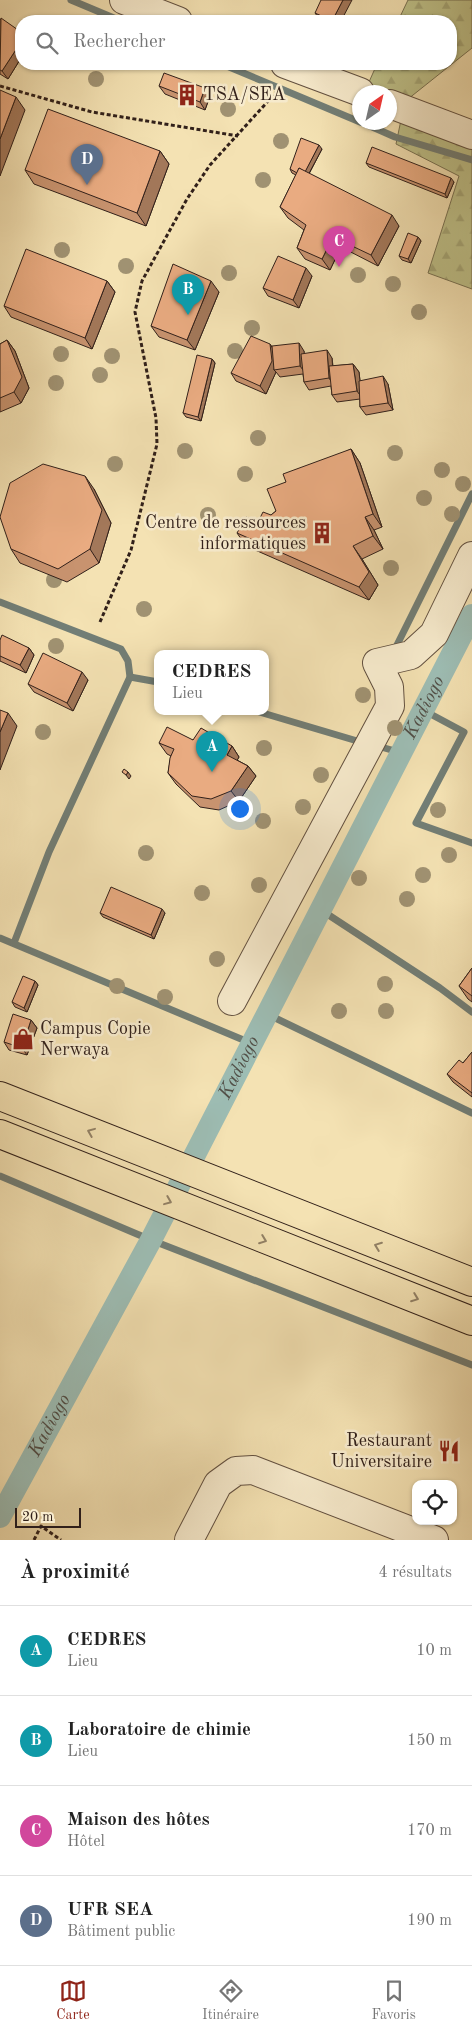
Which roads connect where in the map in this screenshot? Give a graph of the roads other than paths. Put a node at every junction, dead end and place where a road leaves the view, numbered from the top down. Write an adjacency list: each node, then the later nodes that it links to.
1 (124, 0): 2 (street)
2 (163, 15)
3 (302, 70): 4 (street)
4 (352, 89)
5 (397, 107): 6 (street)
6 (472, 135)
7 (472, 556): 8 (street)
8 (232, 1001)
9 (0, 1096): 11 (main road, one-way to 9)
10 (0, 1134): 12 (main road, one-way to 12)
11 (472, 1282)
12 (472, 1321)
13 (189, 1540): 14 (street)
14 (434, 1540)

